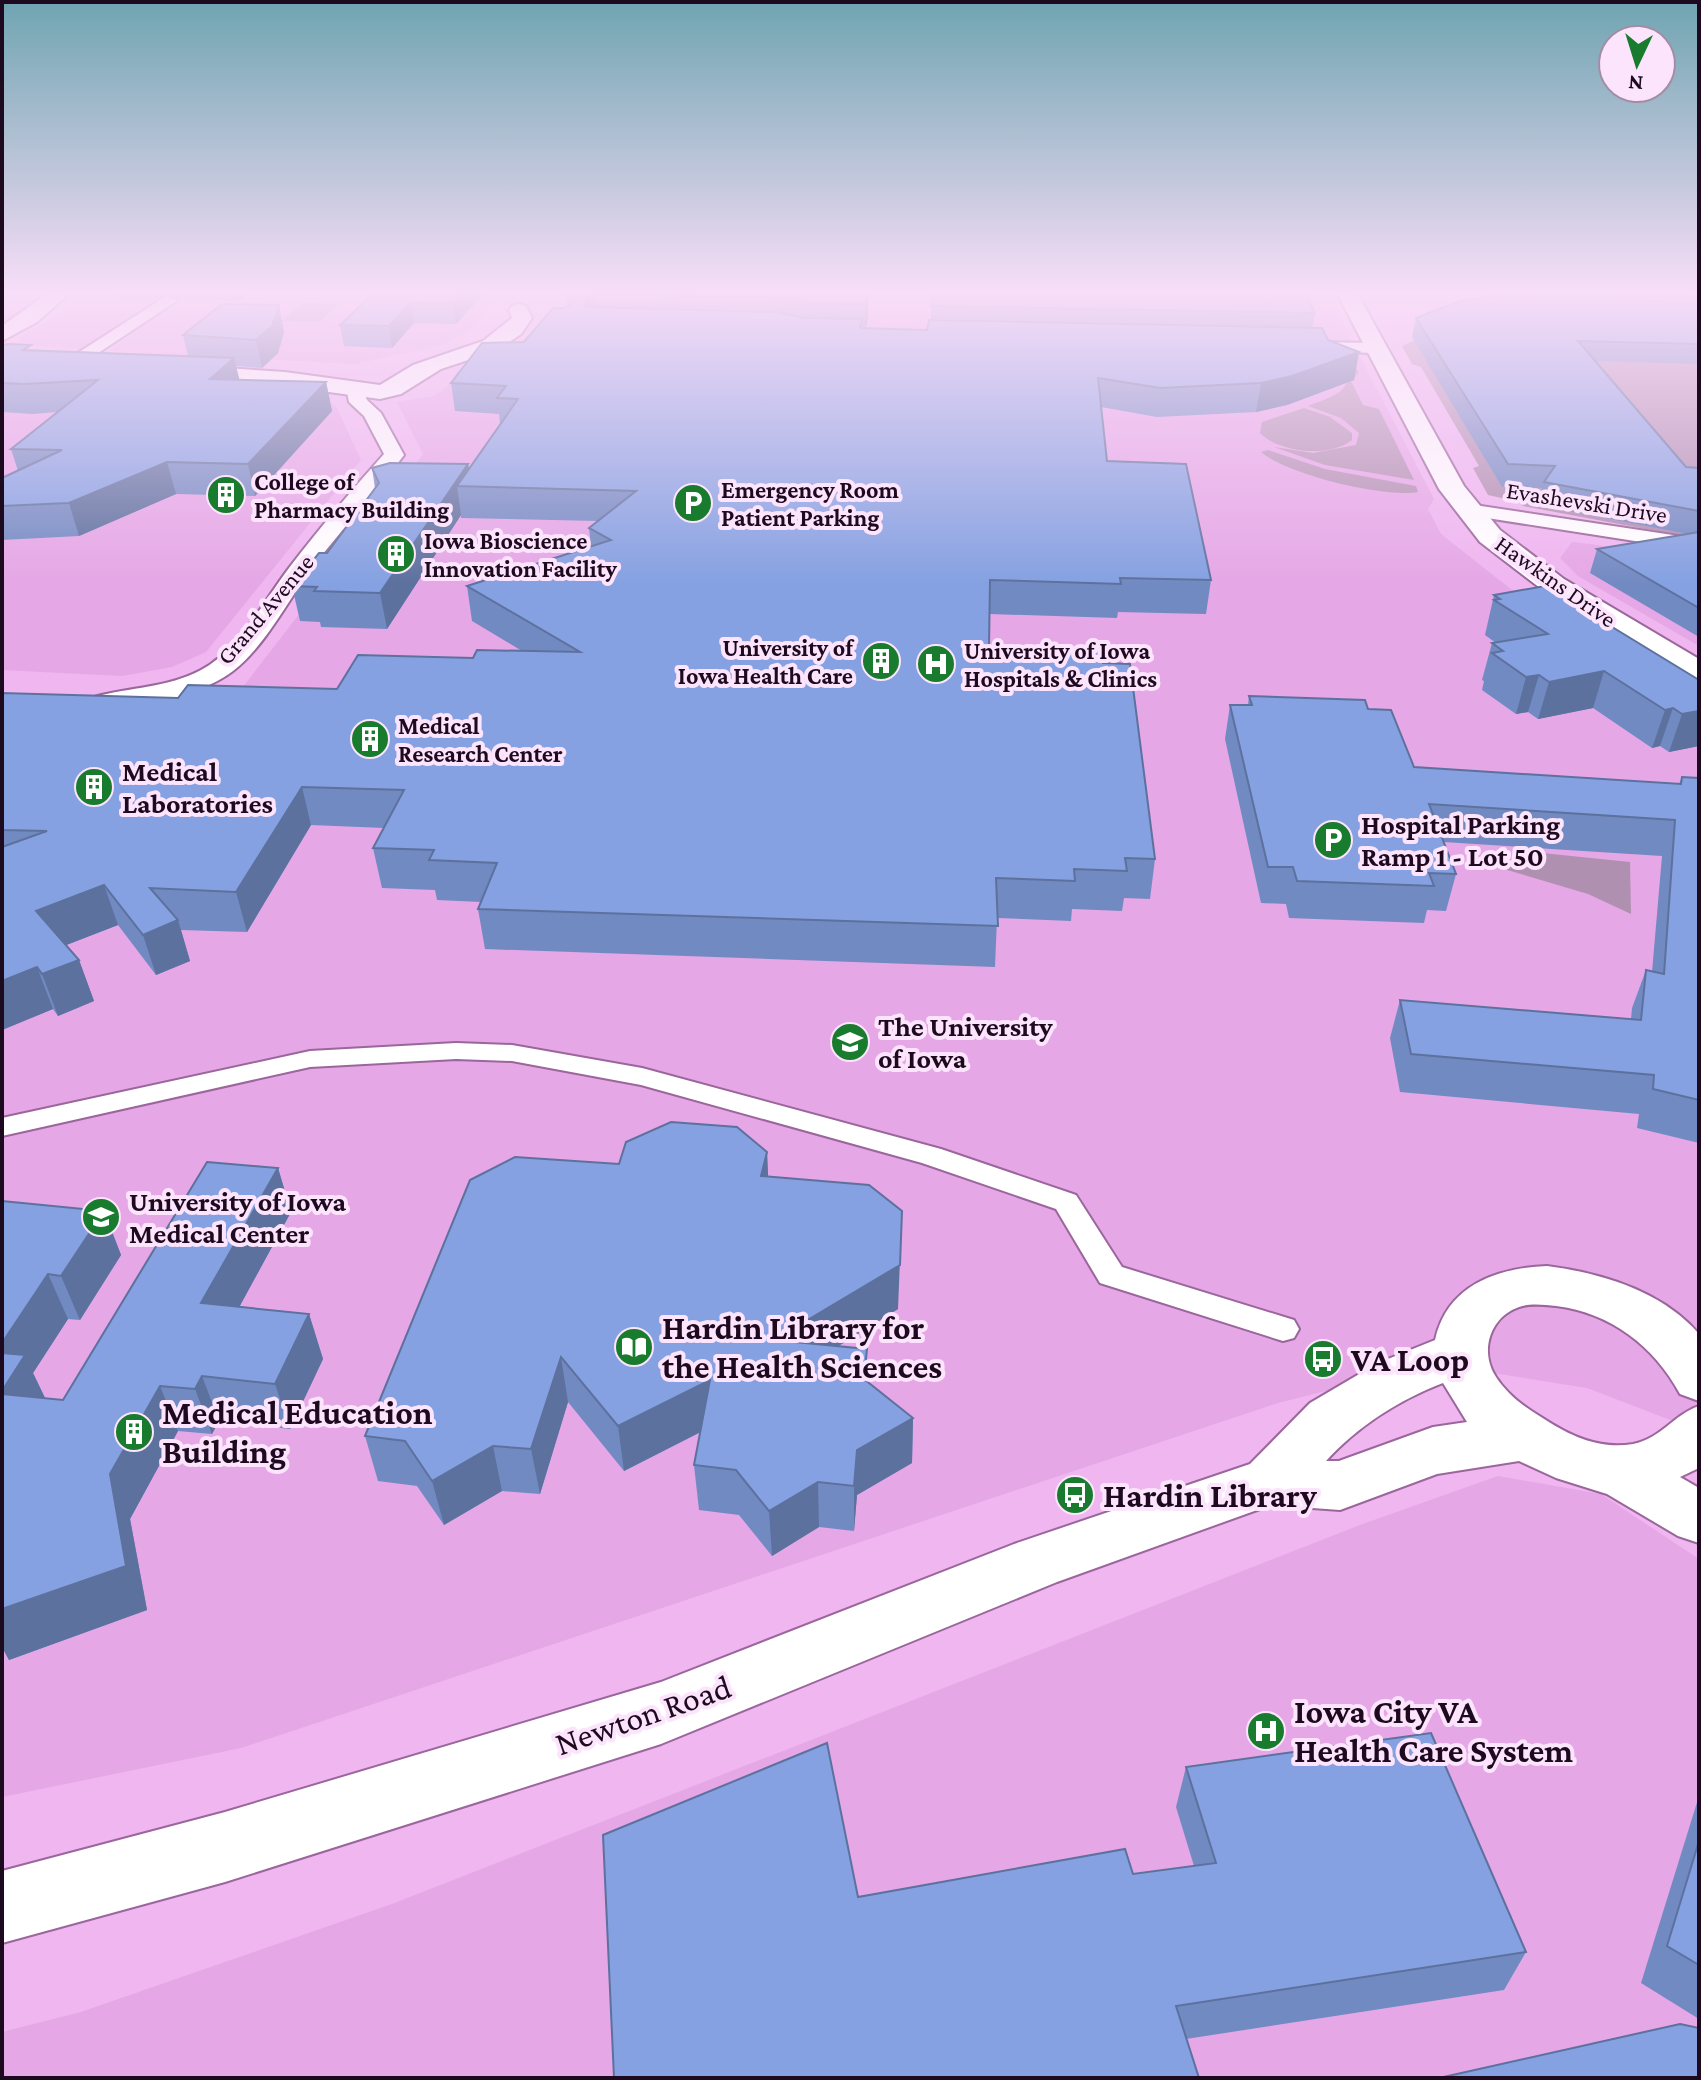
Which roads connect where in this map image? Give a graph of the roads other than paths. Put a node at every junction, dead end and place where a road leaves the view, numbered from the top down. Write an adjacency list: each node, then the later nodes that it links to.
1 (359, 390): 4 (street, Grand Avenue)
2 (393, 390): 4 (street)
3 (1400, 390): 5 (street, Hawkins Drive)
4 (372, 413): 8 (street, Grand Avenue)
5 (1468, 510): 6 (street, Evashevski Drive); 7 (street, Hawkins Drive)
6 (1699, 545)
7 (1699, 673)
8 (73, 701)
9 (2, 1127): 10 (street)
10 (1283, 1329)
11 (1460, 1353): 12 (street); 14 (street); 16 (street, Newton Road)
12 (1699, 1379)
13 (1699, 1429): 15 (street)
14 (1523, 1437): 15 (street); 16 (street, Newton Road)
15 (1617, 1470): 17 (street)
16 (1270, 1481): 18 (street, Newton Road)
17 (1699, 1518)
18 (2, 1907)

